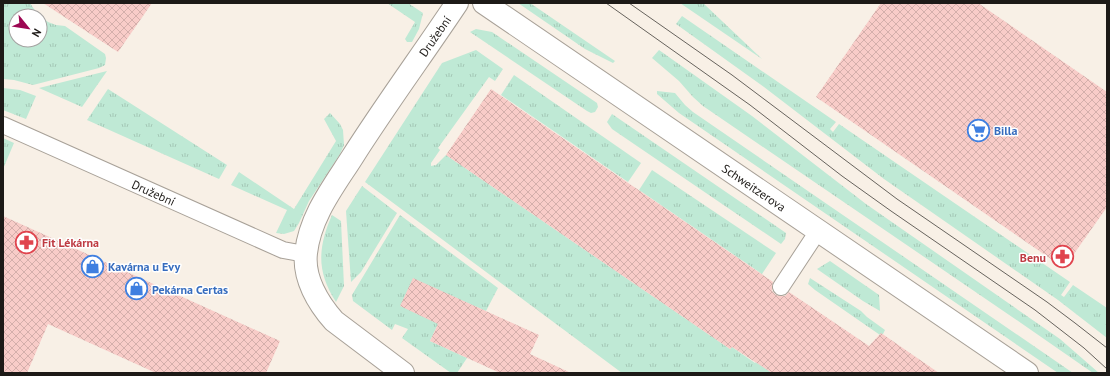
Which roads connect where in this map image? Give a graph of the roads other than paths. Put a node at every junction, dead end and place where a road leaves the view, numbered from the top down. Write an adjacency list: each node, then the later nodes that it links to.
1 (457, 3): 5 (street, Družební)
2 (484, 3): 4 (street, Schweitzerova)
3 (3, 125): 5 (lane, Družební)
4 (818, 231): 6 (lane); 8 (street, Schweitzerova)
5 (306, 254): 7 (street, Družební)
6 (781, 287)
7 (403, 373)
8 (1026, 373)

